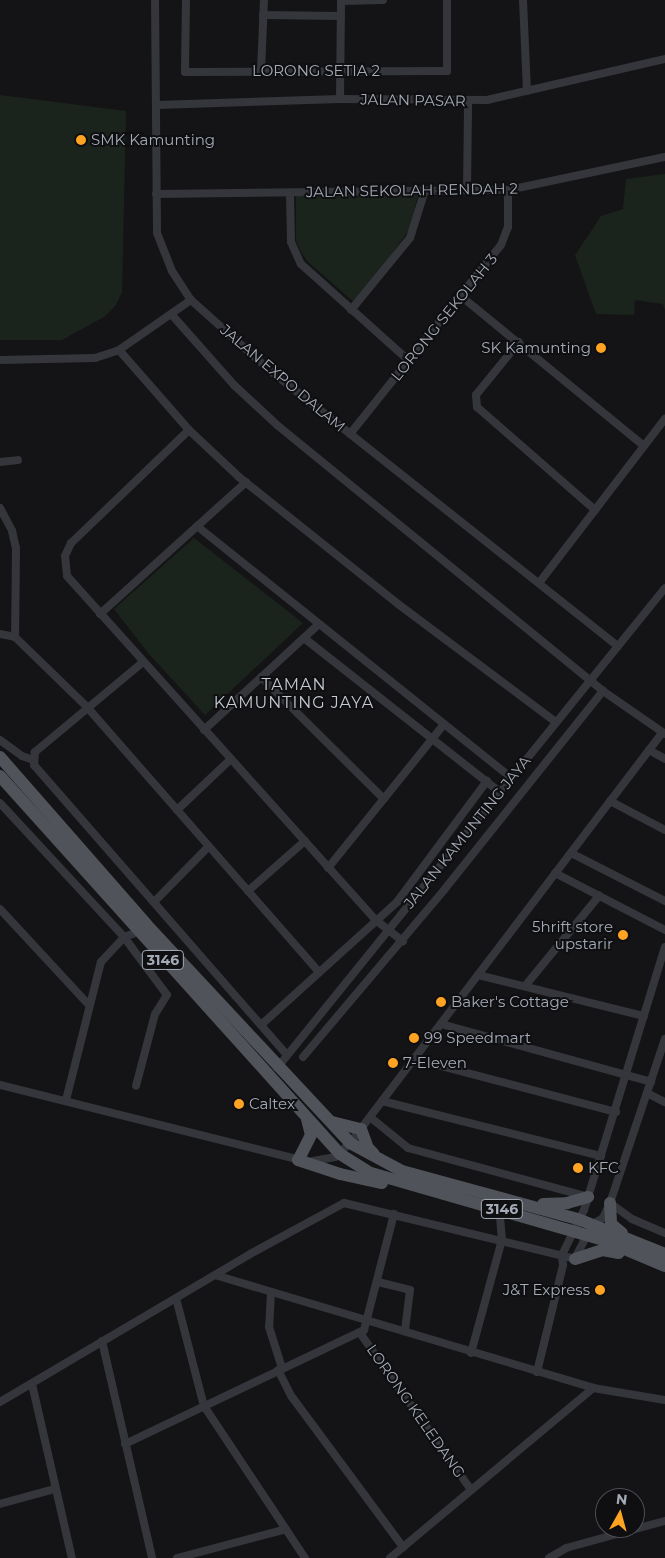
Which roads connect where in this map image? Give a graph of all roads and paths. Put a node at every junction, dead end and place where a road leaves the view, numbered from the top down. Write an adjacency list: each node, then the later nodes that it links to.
1 (155, 0): 16 (street, JALAN EXPO DALAM)
2 (186, 0): 11 (street, LORONG SETIA 2)
3 (264, 0): 8 (street)
4 (342, 0): 5 (street); 9 (street)
5 (383, 0)
6 (447, 0): 12 (street, LORONG SETIA 2)
7 (523, 0): 13 (street)
8 (263, 15): 9 (street); 11 (street)
9 (341, 16): 12 (street)
10 (665, 59): 13 (street, JALAN PASAR)
11 (261, 71): 12 (street, LORONG SETIA 2)
12 (340, 71): 14 (street)
13 (528, 91): 15 (street, JALAN PASAR)
14 (340, 100): 15 (street, JALAN PASAR); 16 (street, JALAN PASAR)
15 (468, 102): 19 (street)
16 (157, 105): 22 (street, JALAN EXPO DALAM)
17 (665, 157): 20 (street, JALAN SEKOLAH RENDAH 2)
18 (425, 190): 19 (street, JALAN SEKOLAH RENDAH 2); 21 (street, JALAN SEKOLAH RENDAH 2); 25 (street)
19 (467, 190): 20 (street, JALAN SEKOLAH RENDAH 2)
20 (508, 190): 23 (street, LORONG SEKOLAH 3)
21 (290, 193): 22 (street, JALAN SEKOLAH RENDAH 2); 25 (street)
22 (156, 194): 24 (street, JALAN EXPO DALAM)
23 (462, 297): 27 (street); 30 (street, LORONG SEKOLAH 3)
24 (190, 300): 26 (street); 33 (street, JALAN EXPO DALAM)
25 (351, 310): 30 (street)
26 (172, 316): 28 (street); 51 (street)
27 (519, 342): 34 (street); 39 (street)
28 (119, 350): 29 (street); 32 (street)
29 (0, 360)
30 (409, 360): 33 (street, LORONG SEKOLAH 3)
31 (665, 419): 34 (street)
32 (189, 430): 37 (street); 43 (street)
33 (350, 434): 41 (street, JALAN EXPO DALAM)
34 (644, 446): 39 (street)
35 (18, 460): 36 (street)
36 (0, 462)
37 (246, 482): 40 (street); 54 (street)
38 (0, 508): 46 (street)
39 (595, 510): 41 (street)
40 (198, 526): 43 (street); 44 (street)
41 (539, 583): 48 (street, JALAN EXPO DALAM)
42 (665, 588): 48 (street, JALAN KAMUNTING JAYA)
43 (100, 614): 49 (street)
44 (319, 624): 47 (street); 55 (street)
45 (0, 634): 46 (street)
46 (15, 637): 53 (street)
47 (304, 638): 50 (street); 58 (street)
48 (618, 646): 51 (street, JALAN KAMUNTING JAYA)
49 (143, 662): 53 (street); 56 (street)
50 (261, 677): 56 (street); 69 (street)
51 (590, 680): 52 (street); 54 (street, JALAN KAMUNTING JAYA)
52 (603, 691): 57 (street); 90 (street)
53 (87, 707): 64 (street); 72 (street)
54 (556, 722): 66 (street, JALAN KAMUNTING JAYA)
55 (444, 724): 58 (street); 66 (street)
56 (204, 730): 63 (street)
57 (664, 733): 60 (street)
58 (432, 739): 67 (street); 69 (street)
59 (0, 740): 64 (street)
60 (649, 750): 62 (street); 70 (street)
61 (0, 757): 74 (main road, 3146)
62 (665, 758)
63 (231, 759): 72 (street); 75 (street)
64 (33, 760): 83 (street)
65 (0, 776): 74 (main road, 3146)
66 (511, 778): 68 (street, JALAN KAMUNTING JAYA)
67 (487, 781): 68 (street); 85 (street)
68 (500, 792): 86 (street, JALAN KAMUNTING JAYA)
69 (384, 799): 78 (street)
70 (610, 801): 73 (street); 77 (street)
71 (0, 803): 89 (street)
72 (177, 810): 76 (street)
73 (665, 830)
74 (64, 836): 88 (main road, 3146); 104 (main road, 3146)
75 (305, 841): 78 (street); 80 (street)
76 (208, 847): 80 (street); 83 (street)
77 (571, 853): 79 (street); 82 (street)
78 (328, 868): 85 (street)
79 (555, 873): 81 (street); 94 (street)
80 (248, 891): 93 (street)
81 (599, 896): 87 (street); 95 (street)
82 (665, 901)
83 (154, 902): 99 (street)
84 (0, 909): 96 (street)
85 (377, 922): 86 (street); 93 (street)
86 (388, 930): 90 (street); 101 (street, JALAN KAMUNTING JAYA)
87 (665, 930)
88 (138, 932): 89 (street); 104 (main road, 3146)
89 (124, 937): 96 (street); 108 (street)
90 (403, 941): 102 (street)
91 (665, 946): 92 (street)
92 (664, 956): 97 (street)
93 (319, 972): 99 (street)
94 (478, 975): 95 (street); 98 (street)
95 (525, 986): 97 (street)
96 (88, 1004): 110 (street)
97 (644, 1016): 105 (street)
98 (441, 1024): 103 (street); 105 (street)
99 (261, 1025): 101 (street)
100 (665, 1039): 106 (street)
101 (287, 1055): 104 (street, JALAN KAMUNTING JAYA)
102 (303, 1057)
103 (414, 1059): 111 (street); 113 (street)
104 (273, 1072): 115 (main road, 3146); 116 (main road, 3146)
105 (627, 1074): 106 (street); 113 (street)
106 (651, 1082): 109 (street)
107 (0, 1085): 110 (street)
108 (136, 1086)
109 (647, 1093): 112 (street); 126 (street)
110 (66, 1100): 121 (street)
111 (382, 1101): 114 (street); 120 (street)
112 (665, 1102)
113 (616, 1112): 120 (street)
114 (370, 1117): 117 (street); 125 (street)
115 (307, 1119): 119 (main road, 3146); 121 (main road)
116 (327, 1120): 117 (main road); 118 (main road, 3146)
117 (361, 1129): 118 (street); 122 (main road)
118 (350, 1144): 119 (street); 122 (main road, 3146)
119 (340, 1154): 121 (street); 123 (main road, 3146)
120 (601, 1156): 125 (street)
121 (298, 1160): 123 (main road)
122 (386, 1164): 124 (main road, 3146)
123 (406, 1183): 127 (main road, 3146)
124 (485, 1192): 125 (main road); 129 (main road, 3146)
125 (588, 1197): 129 (street)
126 (610, 1204): 130 (street); 132 (street); 133 (main road)
127 (499, 1208): 131 (main road, 3146); 134 (street)
128 (394, 1214): 134 (street); 139 (street); 140 (street)
129 (578, 1219): 130 (main road, 3146); 131 (street)
130 (590, 1230): 131 (main road, 3146); 133 (main road, 3146); 136 (street); 138 (main road, 3146)
131 (573, 1231): 136 (street)
132 (665, 1233)
133 (630, 1239): 135 (main road, 3146)
134 (502, 1240): 136 (street); 147 (street)
135 (665, 1254)
136 (568, 1257): 137 (street); 137 (street); 138 (main road)
137 (563, 1265): 149 (street)
138 (665, 1267)
139 (215, 1275): 141 (street); 142 (street)
140 (378, 1282): 143 (street); 144 (street)
141 (270, 1292): 143 (street); 148 (street)
142 (176, 1298): 146 (street); 154 (street)
143 (369, 1320): 144 (street); 145 (street)
144 (405, 1330): 147 (street)
145 (360, 1333): 148 (street); 157 (street, LORONG KELEDANG)
146 (102, 1341): 150 (street); 155 (street)
147 (471, 1353): 149 (street)
148 (280, 1369): 154 (street); 161 (street)
149 (537, 1372): 151 (street)
150 (32, 1384): 153 (street); 156 (street)
151 (593, 1388): 152 (street); 157 (street)
152 (665, 1400)
153 (0, 1402)
154 (204, 1406): 155 (street); 160 (street)
155 (125, 1444): 164 (street)
156 (55, 1489): 158 (street); 163 (street)
157 (471, 1490): 161 (street)
158 (0, 1504)
159 (665, 1522): 168 (street)
160 (283, 1530): 162 (street); 166 (street)
161 (403, 1547): 167 (street)
162 (202, 1555): 165 (street)
163 (72, 1558)
164 (152, 1558)
165 (177, 1558)
166 (305, 1558)
167 (390, 1558)
168 (549, 1558)

